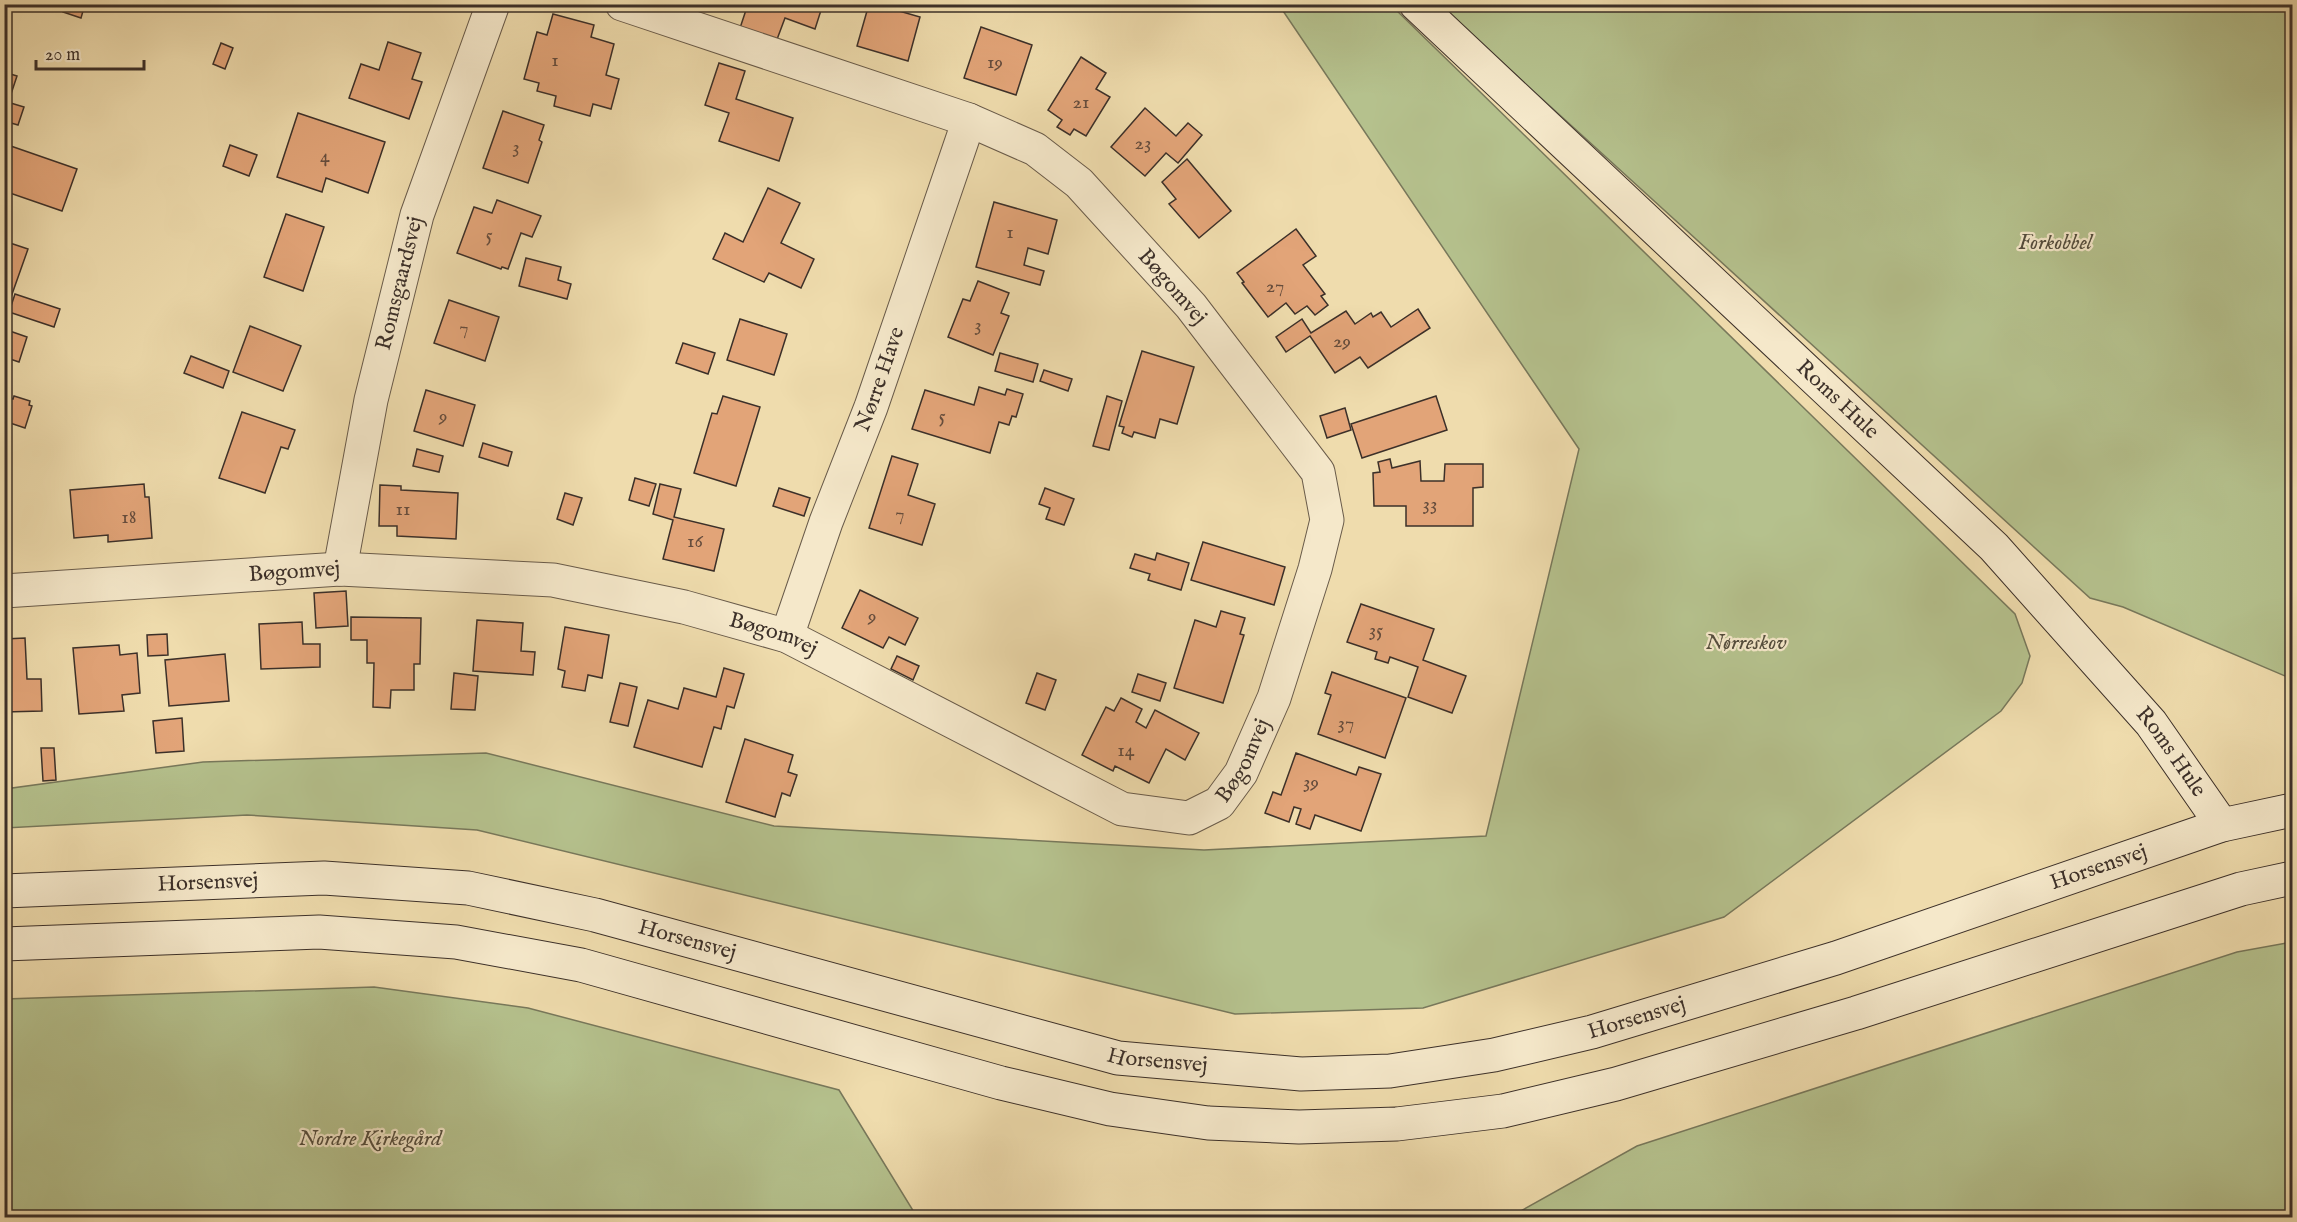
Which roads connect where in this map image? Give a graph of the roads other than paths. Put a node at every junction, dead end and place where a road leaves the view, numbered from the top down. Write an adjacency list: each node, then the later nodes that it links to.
1 (492, 4): 5 (street, Romsgaardsvej)
2 (622, 4): 4 (street, Bøgomvej)
3 (1416, 4): 9 (street, Roms Hule)
4 (969, 120): 7 (street, Nørre Have); 7 (street, Bøgomvej)
5 (340, 569): 6 (street, Bøgomvej); 7 (street, Bøgomvej)
6 (4, 591)
7 (786, 636)
8 (2292, 810): 9 (street, Horsensvej)
9 (2222, 825): 11 (street, Horsensvej)
10 (2290, 877): 12 (street)
11 (4, 891)
12 (4, 944)

